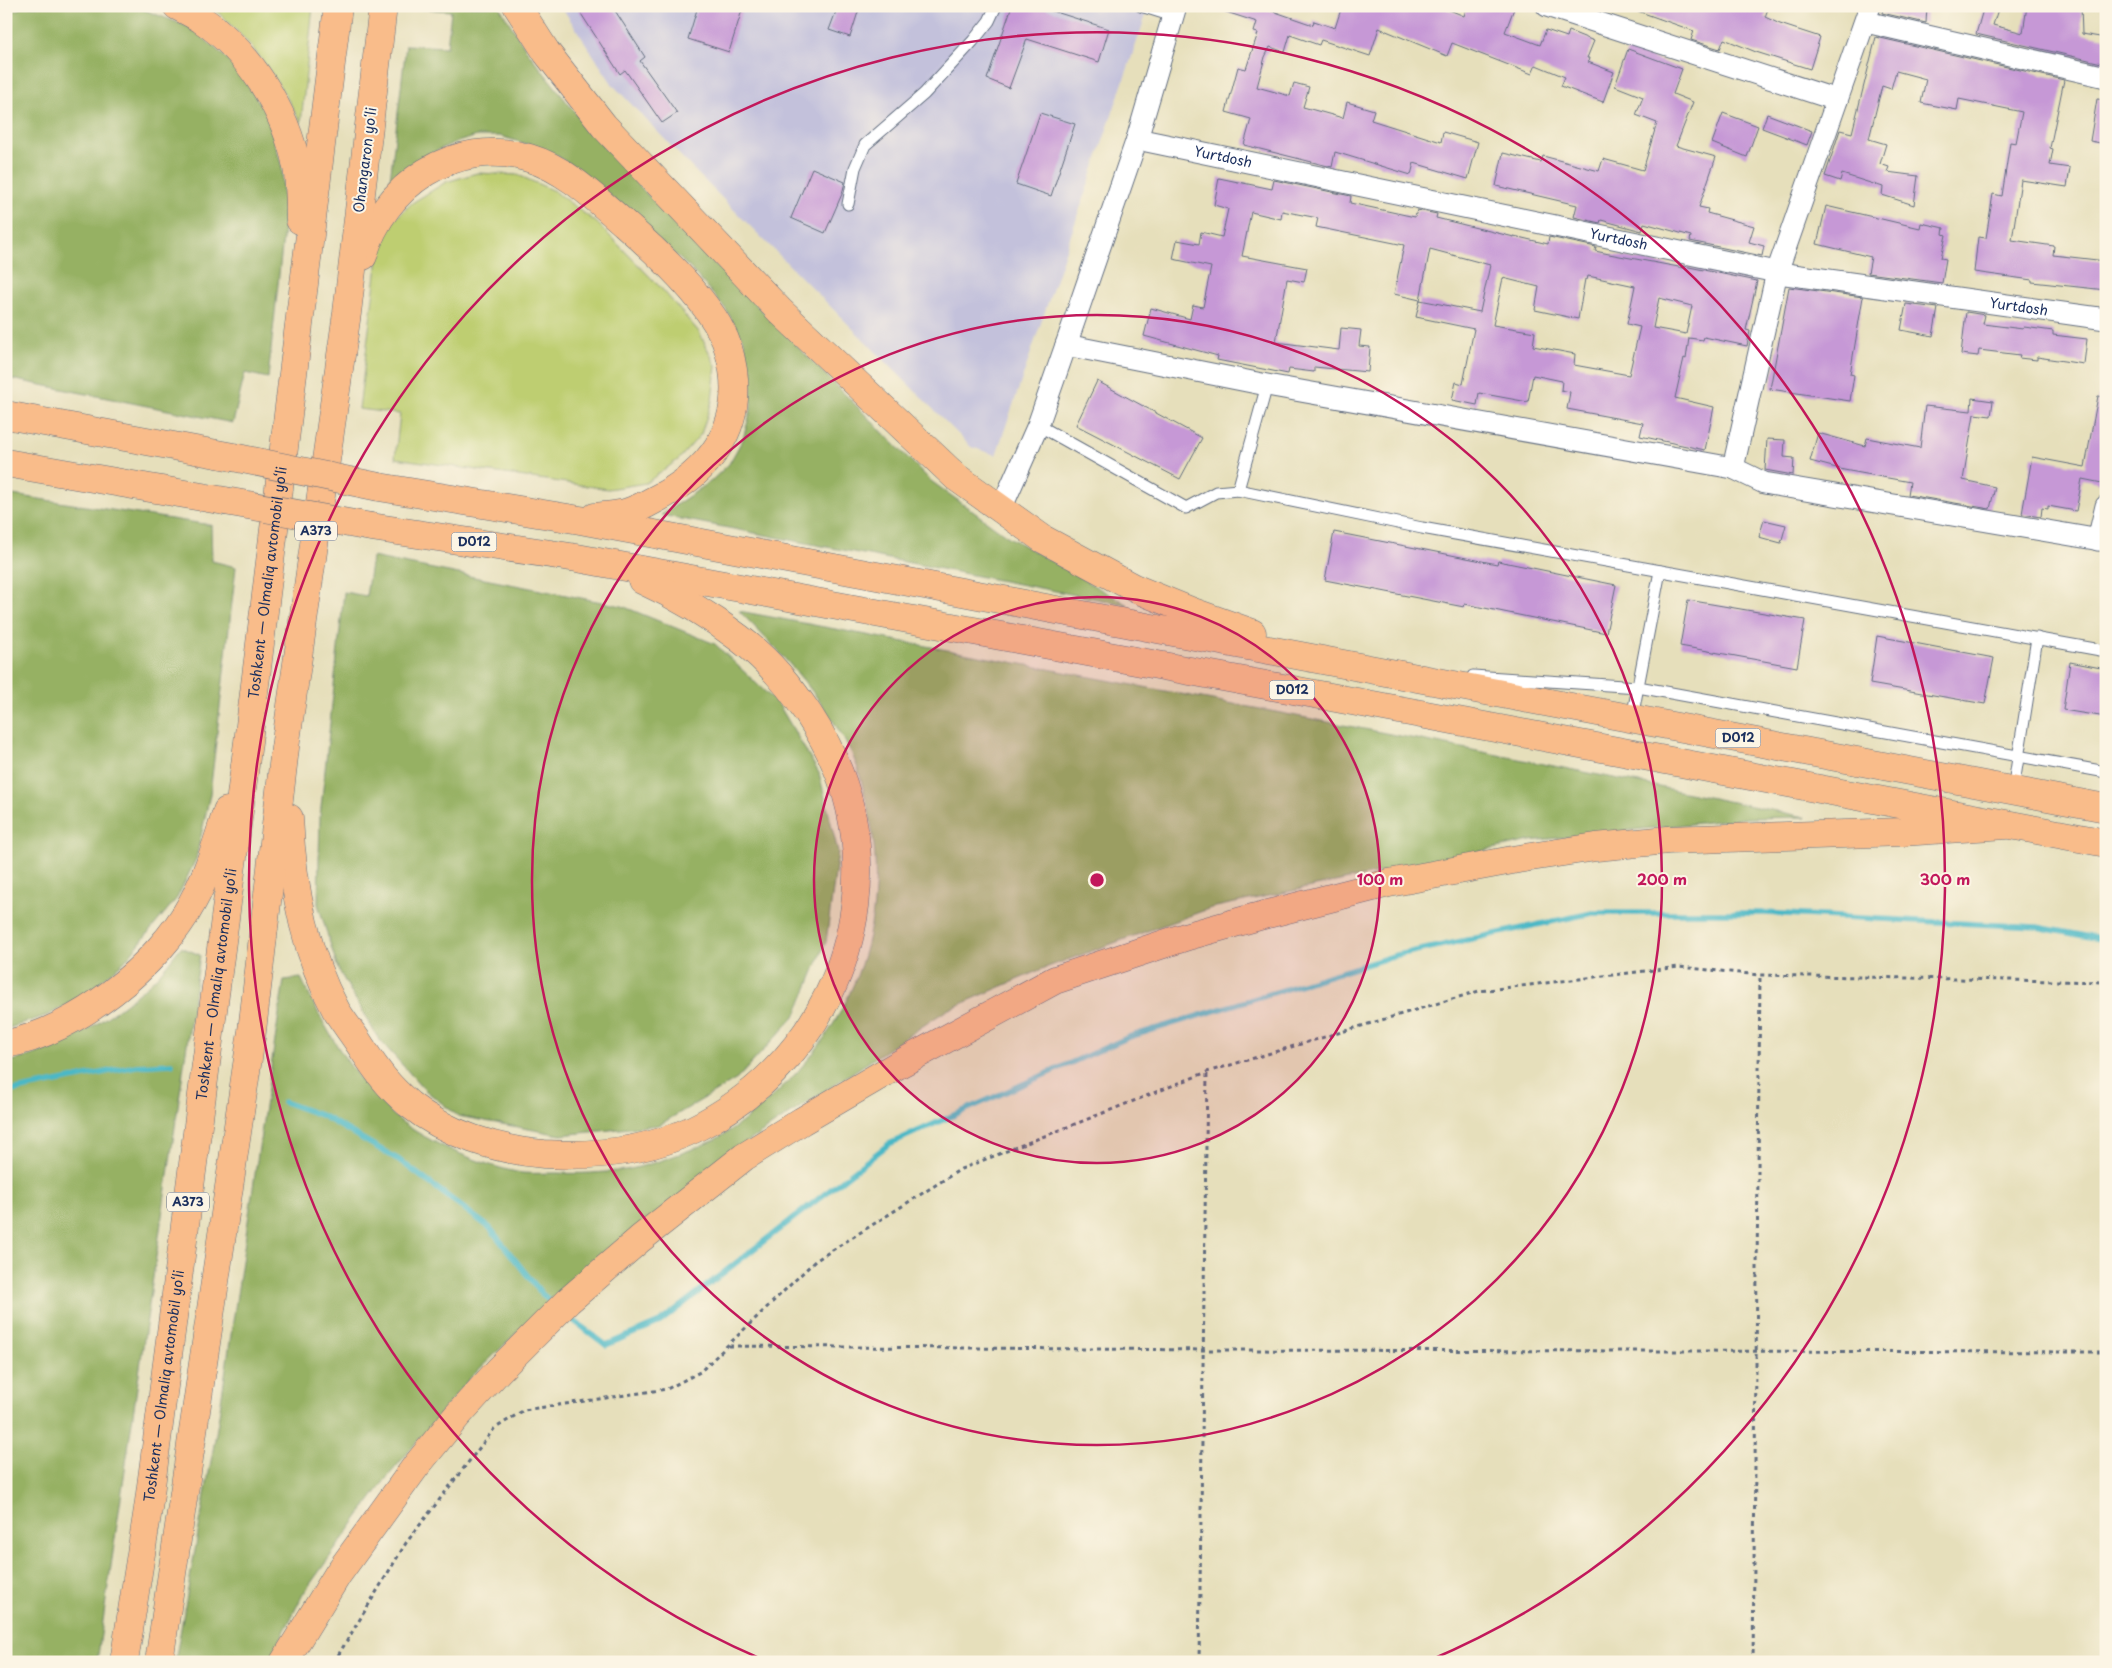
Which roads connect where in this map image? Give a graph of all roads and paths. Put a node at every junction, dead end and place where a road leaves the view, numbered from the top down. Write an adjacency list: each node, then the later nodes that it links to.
1 (177, 6): 15 (highway)
2 (338, 6): 15 (highway, A373)
3 (384, 6): 16 (highway, Ohangaron yoʻli / A373)
4 (517, 6): 28 (highway)
5 (996, 6): 13 (lane)
6 (1142, 6): 8 (lane)
7 (1547, 6): 11 (street)
8 (1174, 11): 12 (street)
9 (1868, 14): 10 (street); 11 (street)
10 (2106, 77)
11 (1837, 100): 14 (street)
12 (1137, 139): 14 (street, Yurtdosh); 18 (street)
13 (848, 204)
14 (1777, 272): 17 (street, Yurtdosh); 25 (street)
15 (303, 307): 38 (highway, Toshkent — Olmaliq avtomobil yo‘li / A373)
16 (347, 313): 29 (highway); 39 (highway, A373)
17 (2106, 319)
18 (1066, 345): 19 (street); 23 (street)
19 (1267, 385): 25 (street); 26 (lane)
20 (6, 402): 22 (highway)
21 (6, 415): 22 (highway, D012)
22 (33, 420): 29 (highway, D012, bridge)
23 (1038, 425): 26 (lane); 28 (street)
24 (11, 465): 31 (highway, D012, bridge)
25 (1733, 468): 30 (street)
26 (1238, 490): 32 (lane)
27 (2106, 506): 30 (street)
28 (1001, 509): 35 (highway)
29 (580, 520): 35 (highway, D012)
30 (2102, 541)
31 (577, 558): 39 (highway); 44 (highway, D012)
32 (1660, 571): 33 (lane); 36 (lane)
33 (2037, 638): 34 (lane); 40 (lane)
34 (2106, 651)
35 (1371, 669): 36 (lane); 37 (highway, D012)
36 (1638, 688): 37 (lane); 40 (lane)
37 (1632, 718): 42 (highway, D012)
38 (248, 742): 48 (highway); 54 (highway, Toshkent — Olmaliq avtomobil yo‘li / A373)
39 (285, 748): 55 (highway, A373)
40 (2018, 756): 41 (lane); 42 (lane)
41 (2106, 772)
42 (2013, 790): 43 (highway, D012)
43 (2106, 808)
44 (2006, 825): 45 (highway, D012); 56 (highway)
45 (2106, 843)
46 (1760, 974): 47 (path); 49 (path); 52 (path)
47 (2106, 982)
48 (6, 1044)
49 (1207, 1072): 50 (path); 51 (path)
50 (729, 1346): 51 (path); 57 (path)
51 (1202, 1349): 52 (path); 58 (path)
52 (1756, 1351): 53 (path); 59 (path)
53 (2106, 1352)
54 (124, 1662)
55 (159, 1662)
56 (284, 1662)
57 (334, 1662)
58 (1199, 1662)
59 (1754, 1662)

